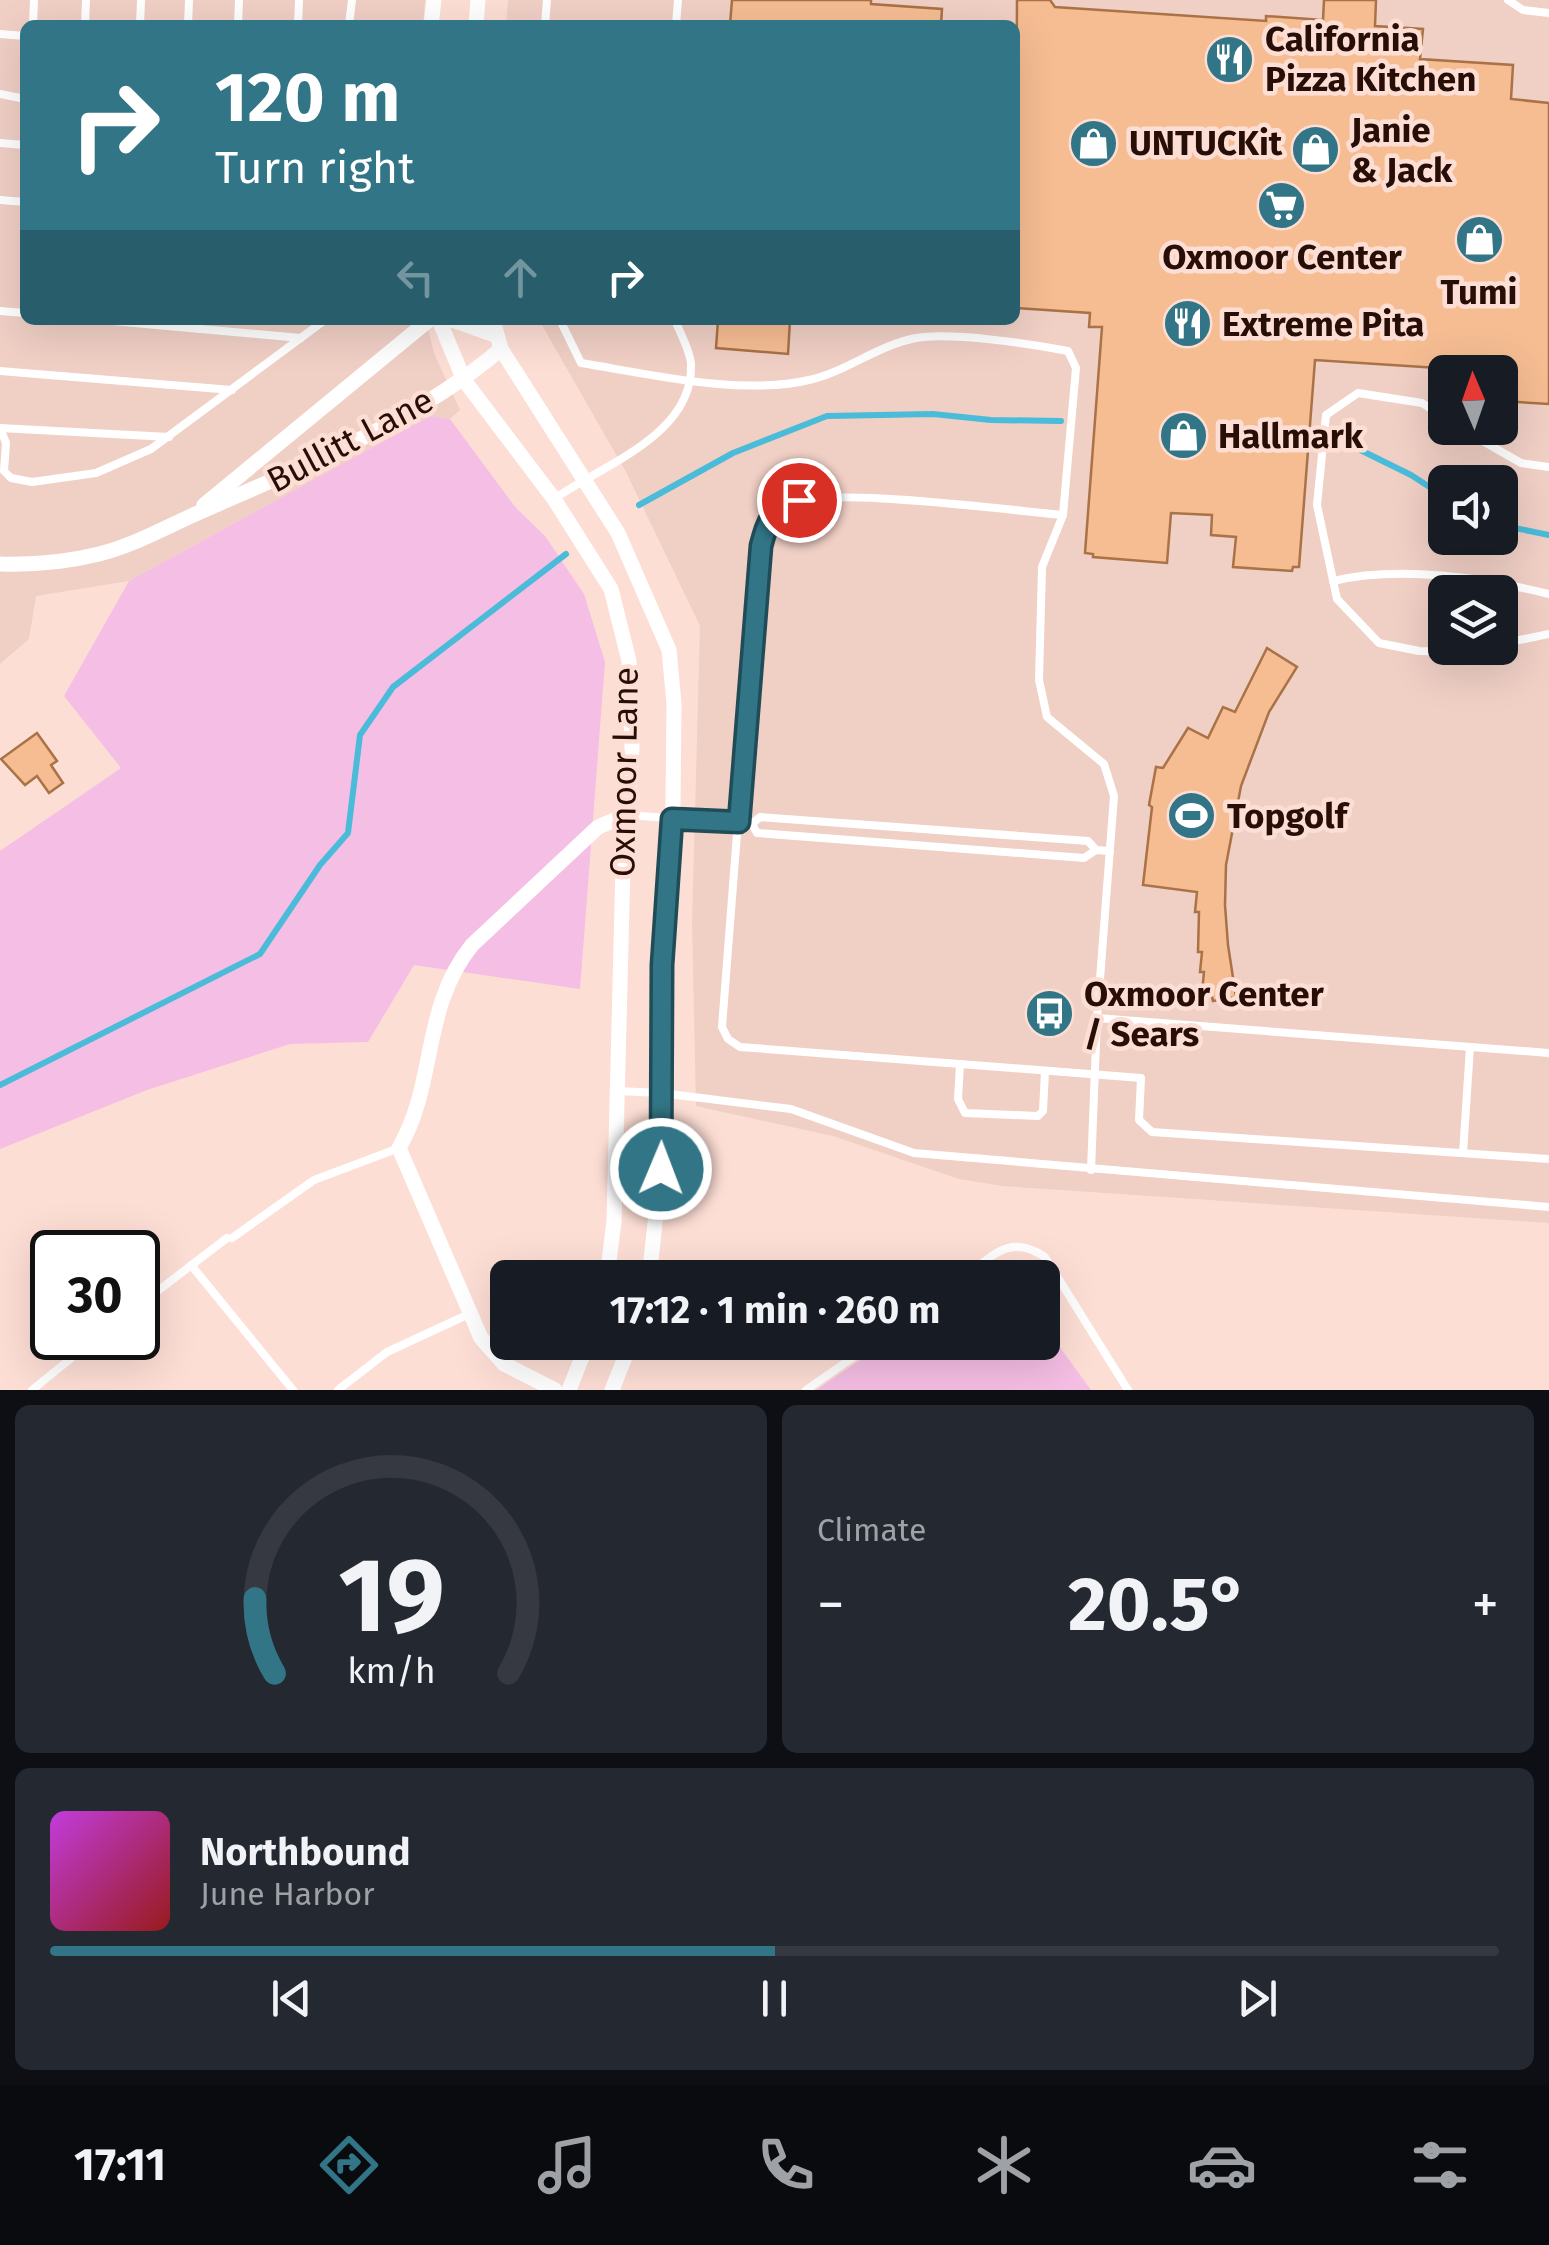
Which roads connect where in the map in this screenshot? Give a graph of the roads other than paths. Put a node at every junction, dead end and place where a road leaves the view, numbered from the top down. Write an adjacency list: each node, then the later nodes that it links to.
1 (1508, 0): 2 (lane)
2 (1549, 14)
3 (1, 94): 4 (lane)
4 (0, 108)
5 (157, 325): 13 (lane)
6 (319, 325): 13 (lane)
7 (423, 325): 26 (street, Bullitt Lane)
8 (441, 325): 15 (street, Oxmoor Lane)
9 (467, 325): 12 (street)
10 (562, 325): 16 (lane)
11 (678, 325): 16 (lane)
12 (497, 335): 15 (street, Bullitt Lane); 23 (street, Oxmoor Lane)
13 (302, 338): 17 (lane)
14 (0, 370): 17 (lane)
15 (464, 380): 24 (street, Oxmoor Lane); 26 (street, Bullitt Lane)
16 (688, 380): 23 (lane); 25 (lane)
17 (232, 390): 20 (lane)
18 (1428, 407): 28 (lane)
19 (0, 428): 20 (lane); 20 (lane)
20 (169, 436)
21 (1490, 445): 22 (lane)
22 (1549, 467)
23 (581, 480): 24 (lane); 34 (street, Oxmoor Lane)
24 (554, 499): 33 (street, Oxmoor Lane)
25 (1063, 514): 35 (lane); 38 (lane)
26 (190, 517): 27 (street, Bullitt Lane)
27 (0, 564)
28 (1333, 581): 29 (lane); 32 (lane)
29 (1549, 594)
30 (1549, 634): 31 (lane)
31 (1518, 640)
32 (1428, 651)
33 (627, 815): 34 (lane); 45 (street, Oxmoor Lane); 47 (street)
34 (672, 819): 35 (lane); 46 (street, Oxmoor Lane)
35 (739, 822): 36 (lane); 42 (lane)
36 (752, 824): 37 (lane); 37 (lane)
37 (1096, 850): 38 (lane)
38 (1110, 851): 39 (lane)
39 (1097, 1018): 40 (lane); 44 (lane)
40 (1470, 1047): 41 (lane); 48 (lane)
41 (1549, 1053)
42 (960, 1064): 43 (lane); 43 (lane)
43 (1045, 1071): 44 (lane)
44 (1094, 1075): 48 (lane); 50 (lane)
45 (617, 1092): 46 (lane); 52 (street, Oxmoor Lane)
46 (662, 1093): 50 (lane); 53 (street, Oxmoor Lane)
47 (399, 1148): 56 (lane); 59 (street)
48 (1464, 1153): 49 (lane)
49 (1549, 1159)
50 (1091, 1170): 51 (lane)
51 (1549, 1206)
52 (609, 1260)
53 (651, 1260)
54 (988, 1260): 55 (lane)
55 (1046, 1260)
56 (191, 1265): 58 (lane); 65 (lane)
57 (1060, 1282): 71 (lane)
58 (160, 1289)
59 (469, 1314): 66 (lane); 67 (street)
60 (69, 1360): 64 (lane)
61 (581, 1360): 68 (street)
62 (624, 1360): 69 (street)
63 (849, 1360): 70 (lane)
64 (32, 1390)
65 (293, 1390)
66 (338, 1390)
67 (555, 1390)
68 (569, 1390)
69 (612, 1390)
70 (806, 1390)
71 (1128, 1390)

